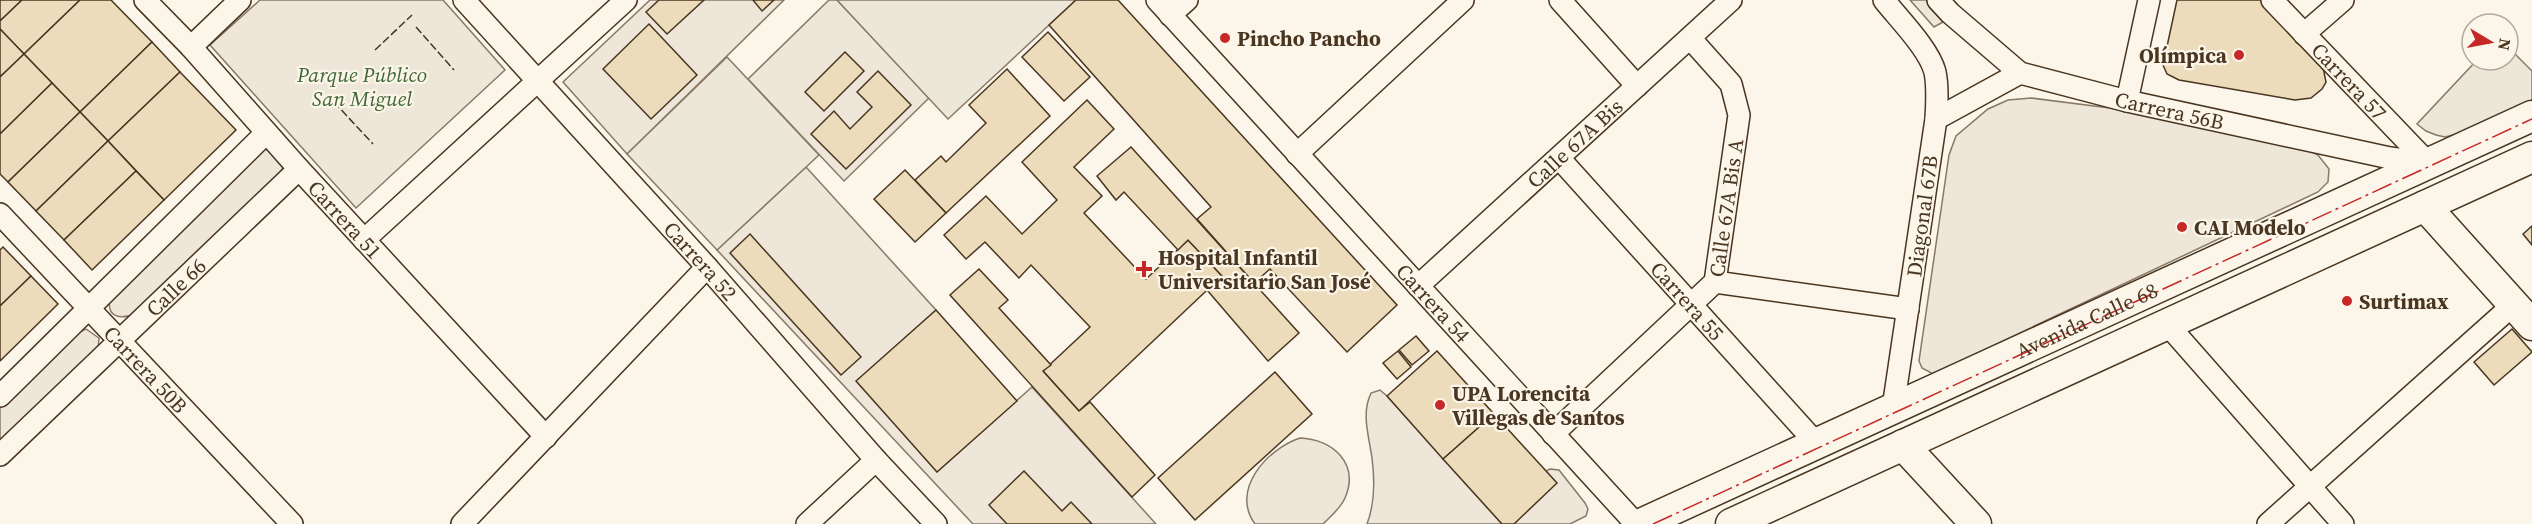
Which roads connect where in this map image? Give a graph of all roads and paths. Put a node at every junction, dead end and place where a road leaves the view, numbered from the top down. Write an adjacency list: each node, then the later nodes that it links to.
1 (145, 0): 17 (street, Carrera 51)
2 (240, 0): 17 (street)
3 (464, 0): 19 (street, Carrera 52)
4 (626, 0): 19 (street)
5 (1187, 0): 14 (street)
6 (1463, 0): 25 (street)
7 (1560, 0): 20 (street)
8 (1731, 0): 16 (street, Calle 67A Bis)
9 (1884, 0): 23 (street)
10 (1938, 0): 18 (street, Carrera 56B)
11 (2150, 0): 21 (street)
12 (2272, 0): 15 (street, Carrera 57)
13 (2343, 0): 15 (street)
14 (1163, 8): 25 (street, Carrera 54)
15 (2304, 34): 28 (street, Carrera 57)
16 (1690, 38): 20 (street, Calle 67A Bis); 34 (street, Calle 67A Bis A)
17 (191, 47): 24 (street, Carrera 51)
18 (2020, 73): 21 (street, Carrera 56B); 23 (street)
19 (538, 81): 32 (street); 33 (street, Carrera 52)
20 (1637, 86): 27 (street, Calle 67A Bis)
21 (2127, 101): 28 (street, Carrera 56B)
22 (2532, 116): 28 (main road, Avenida Calle 68)
23 (1936, 118): 38 (street, Diagonal 67B)
24 (266, 133): 29 (street, Carrera 51); 37 (street)
25 (1297, 154): 35 (street, Carrera 54)
26 (2532, 157): 30 (main road, Avenida Calle 68)
27 (1559, 158): 35 (street, Calle 67A Bis); 36 (street, Carrera 55)
28 (2428, 163): 43 (main road, Avenida Calle 68)
29 (299, 169): 32 (street, Carrera 51); 41 (street, Calle 66)
30 (2425, 206): 39 (main road); 40 (main road, Avenida Calle 68)
31 (0, 214): 37 (street, Carrera 50B)
32 (364, 240): 45 (street, Carrera 51)
33 (707, 267): 45 (street); 49 (street, Carrera 52)
34 (1715, 282): 36 (street, Calle 67A Bis A); 38 (street)
35 (1418, 286): 44 (street, Carrera 54)
36 (1691, 305): 44 (street, Calle 67A Bis A); 46 (street, Carrera 55)
37 (88, 308): 41 (street, Carrera 50B); 42 (street)
38 (1908, 309): 43 (street, Diagonal 67B)
39 (2522, 315): 50 (street)
40 (2167, 324): 47 (main road, Avenida Calle 68); 50 (street)
41 (120, 342): 48 (street, Calle 66); 51 (street, Carrera 50B)
42 (0, 396)
43 (1893, 408): 46 (main road, Avenida Calle 68)
44 (1553, 434): 55 (street, Carrera 54)
45 (546, 437): 52 (street)
46 (1816, 443): 56 (main road, Avenida Calle 68)
47 (1903, 445): 57 (main road, Avenida Calle 68); 58 (main road)
48 (0, 455)
49 (876, 460): 53 (street); 54 (street, Carrera 52)
50 (2309, 488): 59 (street); 60 (street)
51 (292, 524)
52 (462, 524)
53 (807, 524)
54 (936, 524)
55 (1636, 524)
56 (1641, 524)
57 (1731, 524)
58 (1976, 524)
59 (2268, 524)
60 (2343, 524)

